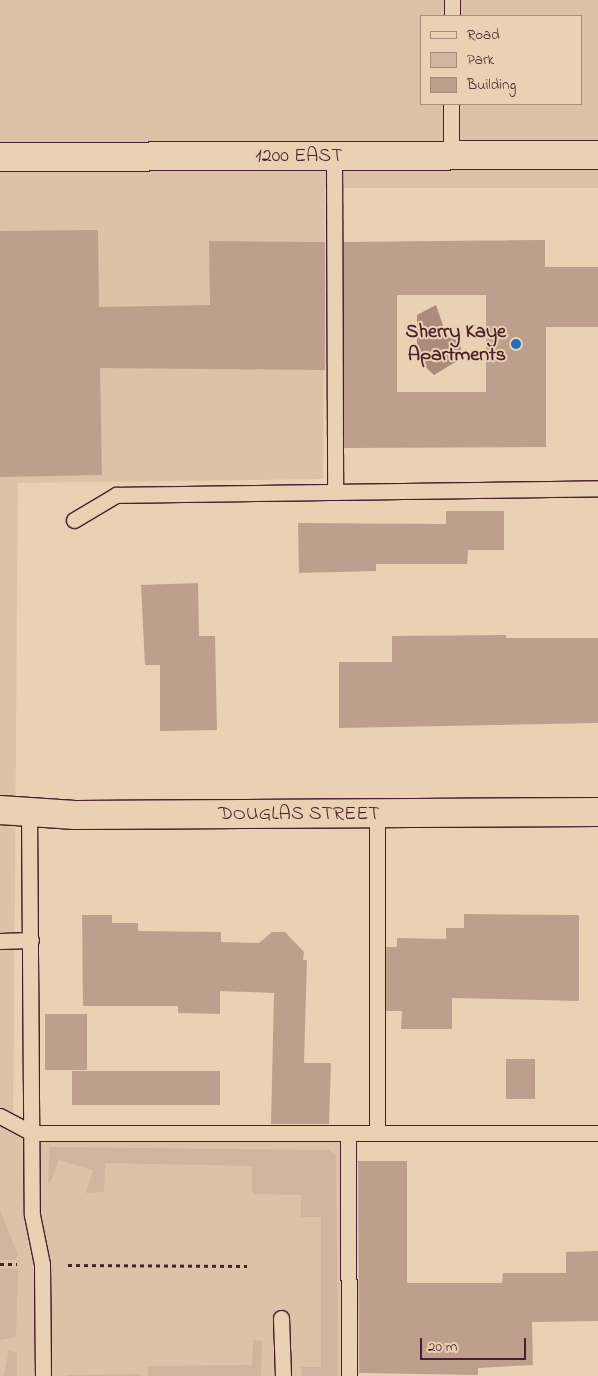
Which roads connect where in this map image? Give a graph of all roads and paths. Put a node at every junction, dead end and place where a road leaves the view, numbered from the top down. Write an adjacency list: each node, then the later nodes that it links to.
1 (452, 0): 2 (lane)
2 (452, 15)
3 (451, 105): 5 (lane)
4 (334, 156): 5 (street, 1200 EAST); 7 (street, 1200 EAST); 9 (lane)
5 (451, 156): 6 (street, 1200 EAST)
6 (598, 156)
7 (0, 157)
8 (598, 488): 9 (lane)
9 (335, 492): 10 (lane)
10 (74, 520)
11 (0, 810): 12 (street, DOUGLAS STREET)
12 (29, 810): 14 (street, DOUGLAS STREET); 15 (lane)
13 (598, 812): 14 (street, DOUGLAS STREET)
14 (377, 814): 20 (lane)
15 (30, 940): 16 (lane); 18 (lane)
16 (0, 941)
17 (0, 1116): 18 (lane)
18 (32, 1133): 19 (lane); 23 (lane)
19 (348, 1133): 20 (lane); 28 (lane)
20 (377, 1133): 21 (lane)
21 (598, 1133)
22 (0, 1264): 23 (path)
23 (42, 1264): 24 (path); 26 (lane)
24 (248, 1266)
25 (281, 1318): 27 (lane)
26 (43, 1376)
27 (283, 1376)
28 (349, 1376)

